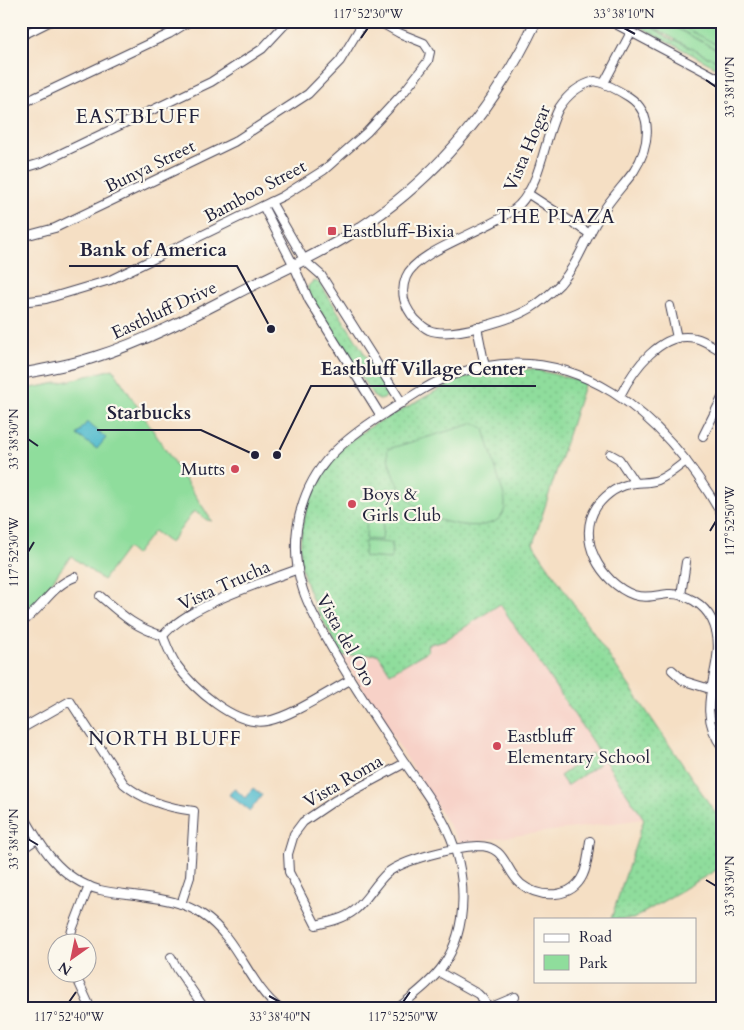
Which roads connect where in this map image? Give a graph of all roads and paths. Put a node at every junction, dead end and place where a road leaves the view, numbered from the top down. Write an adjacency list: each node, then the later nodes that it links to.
1 (51, 21): 9 (street)
2 (190, 21): 12 (street)
3 (288, 21): 13 (street)
4 (364, 21): 18 (street, Bunya Street)
5 (378, 21): 15 (street, Bamboo Street)
6 (536, 21): 19 (main road, Eastbluff Drive)
7 (610, 21): 8 (street)
8 (630, 32): 10 (street); 11 (street)
9 (21, 36)
10 (723, 81)
11 (604, 83): 14 (street, Vista Hogar); 17 (street)
12 (21, 104)
13 (21, 169)
14 (527, 193): 17 (street); 23 (street, Vista Hogar)
15 (270, 202): 16 (street, Bamboo Street); 19 (street)
16 (263, 206): 20 (street); 21 (street, Bamboo Street)
17 (590, 234): 23 (street)
18 (21, 237)
19 (305, 261): 20 (main road, Eastbluff Drive); 30 (street)
20 (294, 266): 27 (main road, Eastbluff Drive); 31 (street)
21 (21, 302)
22 (670, 306): 24 (street)
23 (477, 327): 26 (street)
24 (677, 338): 25 (street); 28 (street)
25 (723, 352)
26 (485, 367): 28 (street, Vista del Oro); 30 (street, Vista del Oro)
27 (21, 374)
28 (620, 396): 34 (street, Vista del Oro)
29 (723, 396): 32 (street)
30 (402, 403): 31 (street, Vista del Oro)
31 (380, 416): 38 (street, Vista del Oro)
32 (703, 436)
33 (610, 454): 35 (street)
34 (686, 462): 35 (street); 36 (street, Vista del Oro)
35 (635, 483): 40 (street)
36 (723, 517)
37 (686, 562): 40 (street)
38 (298, 569): 43 (street, Vista Trucha); 45 (street, Vista del Oro)
39 (75, 577): 42 (street)
40 (681, 595): 46 (street)
41 (100, 596): 43 (street)
42 (21, 623)
43 (163, 636): 45 (street)
44 (672, 670): 46 (street)
45 (350, 680): 49 (street, Vista del Oro)
46 (710, 689): 48 (street)
47 (21, 729): 56 (street)
48 (723, 748)
49 (405, 763): 54 (street, Vista del Oro); 54 (street, Vista Roma)
50 (21, 811): 51 (street)
51 (36, 838): 53 (street); 55 (street)
52 (590, 841): 54 (street)
53 (21, 850)
54 (455, 850): 59 (street, Vista del Oro)
55 (89, 886): 56 (street); 57 (street)
56 (181, 904): 65 (street)
57 (72, 932)
58 (171, 957): 64 (street)
59 (439, 972): 62 (street); 66 (street, Vista del Oro)
60 (78, 982): 63 (street)
61 (515, 997): 62 (street)
62 (489, 1008)
63 (90, 1009)
64 (205, 1009)
65 (280, 1009)
66 (397, 1009)

